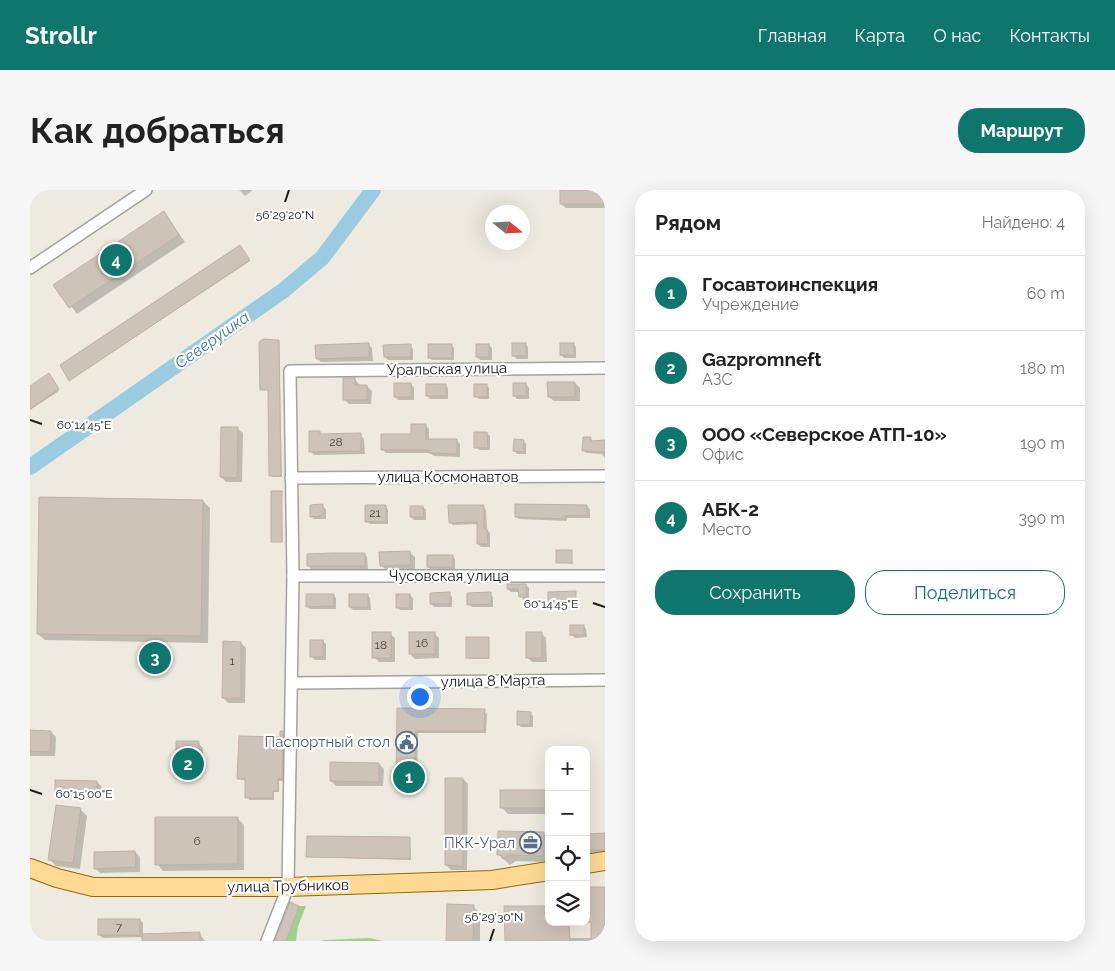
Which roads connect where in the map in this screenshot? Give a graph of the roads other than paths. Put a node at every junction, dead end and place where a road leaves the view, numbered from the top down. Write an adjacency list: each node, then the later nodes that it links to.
1 (146, 190): 2 (street)
2 (30, 268)
3 (605, 368): 5 (street, Уральская улица)
4 (605, 476): 5 (street, улица Космонавтов)
5 (291, 478): 6 (street)
6 (293, 576): 7 (street, Чусовская улица); 9 (street)
7 (605, 576)
8 (605, 680): 9 (street, улица 8 Марта)
9 (292, 683): 14 (street)
10 (605, 861): 11 (main road)
11 (590, 863)
12 (30, 868): 14 (main road, улица Трубников)
13 (545, 872): 14 (main road, улица Трубников)
14 (288, 887): 15 (street)
15 (267, 941)

